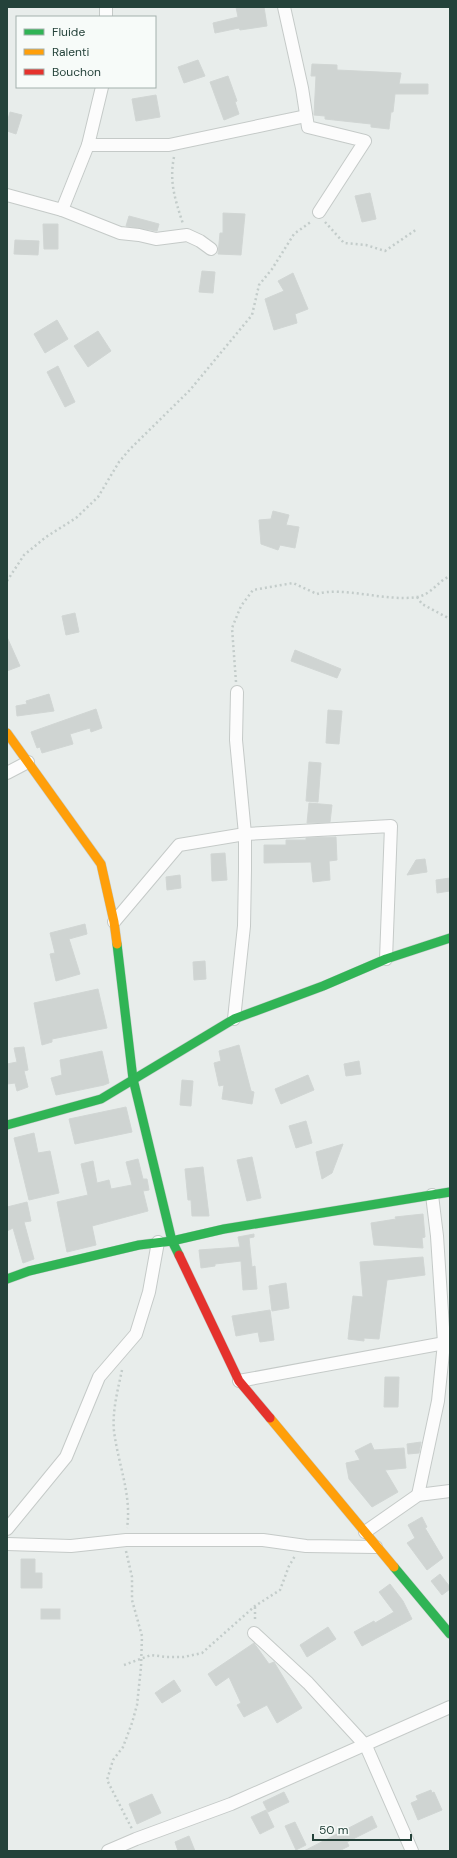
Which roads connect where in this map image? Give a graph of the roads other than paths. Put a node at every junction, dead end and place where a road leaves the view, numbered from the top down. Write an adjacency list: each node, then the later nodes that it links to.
1 (284, 7): 3 (street)
2 (102, 88): 4 (street)
3 (306, 116): 4 (street); 7 (street)
4 (88, 145): 6 (street)
5 (7, 195): 6 (street)
6 (62, 210): 8 (street)
7 (319, 212)
8 (212, 249)
9 (237, 692): 13 (street)
10 (7, 733): 11 (street)
11 (28, 762): 12 (street); 14 (street)
12 (7, 773)
13 (245, 834): 14 (street); 16 (street); 17 (street)
14 (114, 922): 18 (street)
15 (450, 938): 16 (street)
16 (386, 959): 17 (street)
17 (234, 1019): 18 (street)
18 (133, 1079): 19 (street); 22 (street)
19 (7, 1126)
20 (450, 1192): 21 (street)
21 (432, 1194): 22 (street); 25 (street)
22 (172, 1241): 23 (street); 26 (street)
23 (158, 1242): 24 (street); 29 (street)
24 (7, 1279)
25 (447, 1343): 26 (street); 28 (street)
26 (239, 1381): 30 (street)
27 (450, 1491): 28 (street)
28 (418, 1495): 30 (street)
29 (7, 1529)
30 (365, 1532): 32 (street)
31 (7, 1544): 32 (street)
32 (376, 1547): 34 (street)
33 (254, 1633): 36 (street)
34 (450, 1634)
35 (450, 1707): 36 (street)
36 (366, 1746): 37 (street); 38 (street)
37 (108, 1851)
38 (412, 1851)

